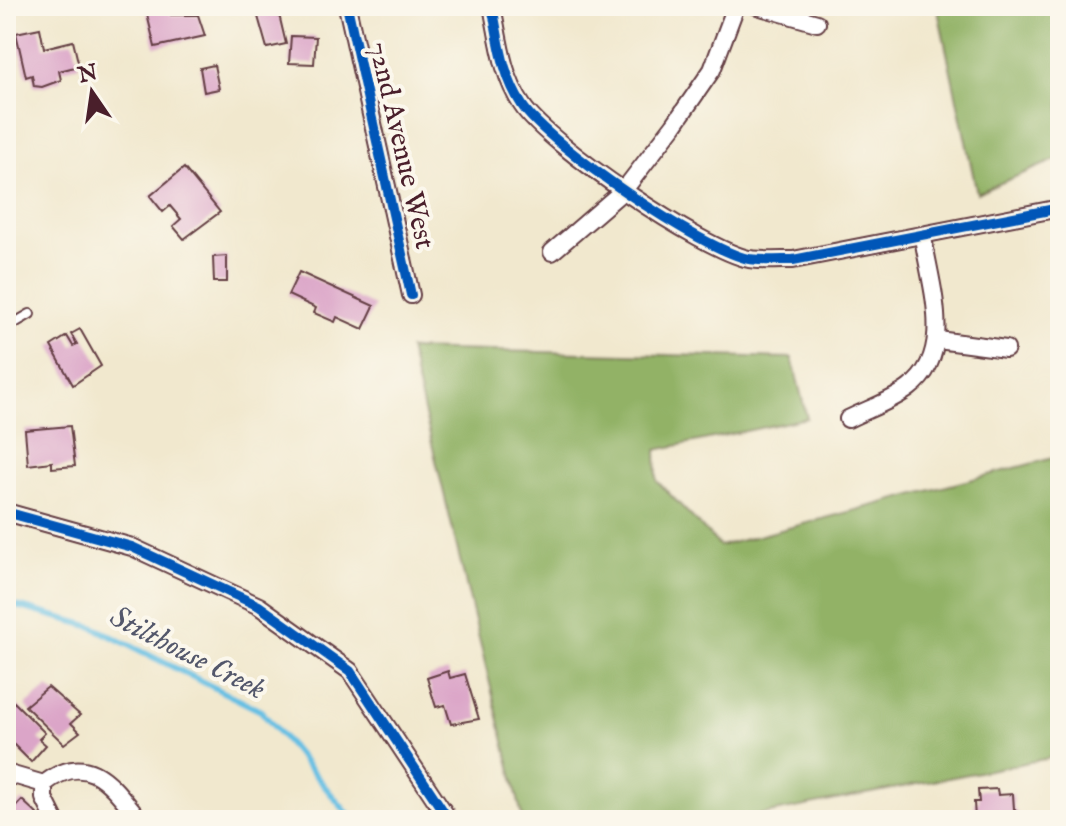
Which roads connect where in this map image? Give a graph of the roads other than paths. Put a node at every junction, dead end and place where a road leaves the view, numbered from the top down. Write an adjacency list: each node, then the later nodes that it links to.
1 (347, 6): 10 (street, 72nd Avenue West)
2 (492, 6): 6 (street)
3 (736, 6): 6 (street)
4 (757, 6): 5 (street)
5 (817, 23)
6 (624, 190): 8 (street); 9 (street)
7 (1060, 208): 8 (street)
8 (923, 237): 13 (street)
9 (552, 252)
10 (411, 295)
11 (30, 314): 12 (lane)
12 (6, 328)
13 (938, 340): 14 (street); 15 (street)
14 (1006, 349)
15 (848, 419)
16 (6, 512): 19 (street)
17 (6, 773): 18 (street)
18 (44, 784): 20 (street); 21 (street)
19 (445, 818)
20 (55, 820)
21 (140, 820)

